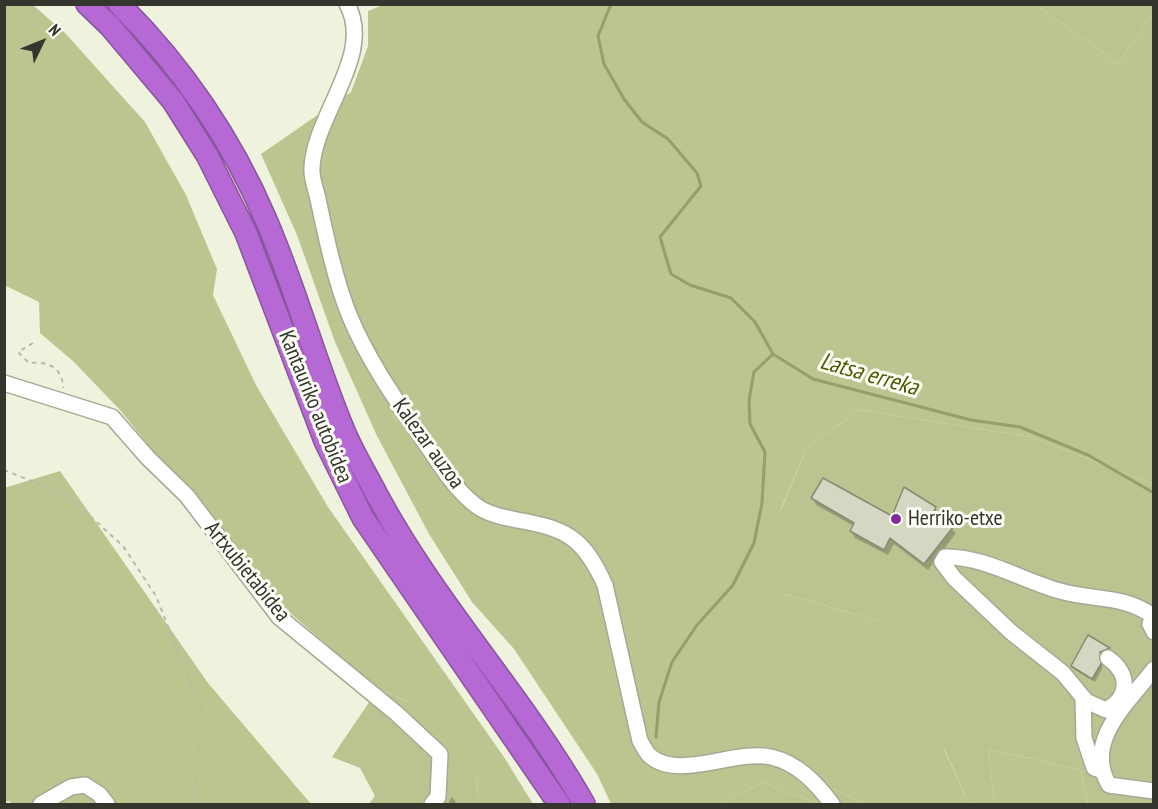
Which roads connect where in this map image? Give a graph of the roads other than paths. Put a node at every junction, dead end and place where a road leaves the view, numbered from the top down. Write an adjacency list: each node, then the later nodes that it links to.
1 (87, 4): 15 (highway, Kantauriko autobidea)
2 (119, 4): 16 (highway, Kantauriko autobidea)
3 (347, 4): 17 (street, Kalezar auzoa)
4 (4, 383): 14 (street, Artxubietabidea)
5 (1153, 615): 6 (street); 9 (street)
6 (1154, 632)
7 (1108, 658): 9 (street)
8 (1154, 669): 10 (street)
9 (1083, 698): 10 (street)
10 (1100, 770): 11 (street)
11 (1154, 791)
12 (40, 804): 13 (street)
13 (107, 804)
14 (432, 804)
15 (559, 804)
16 (584, 804)
17 (832, 804)

